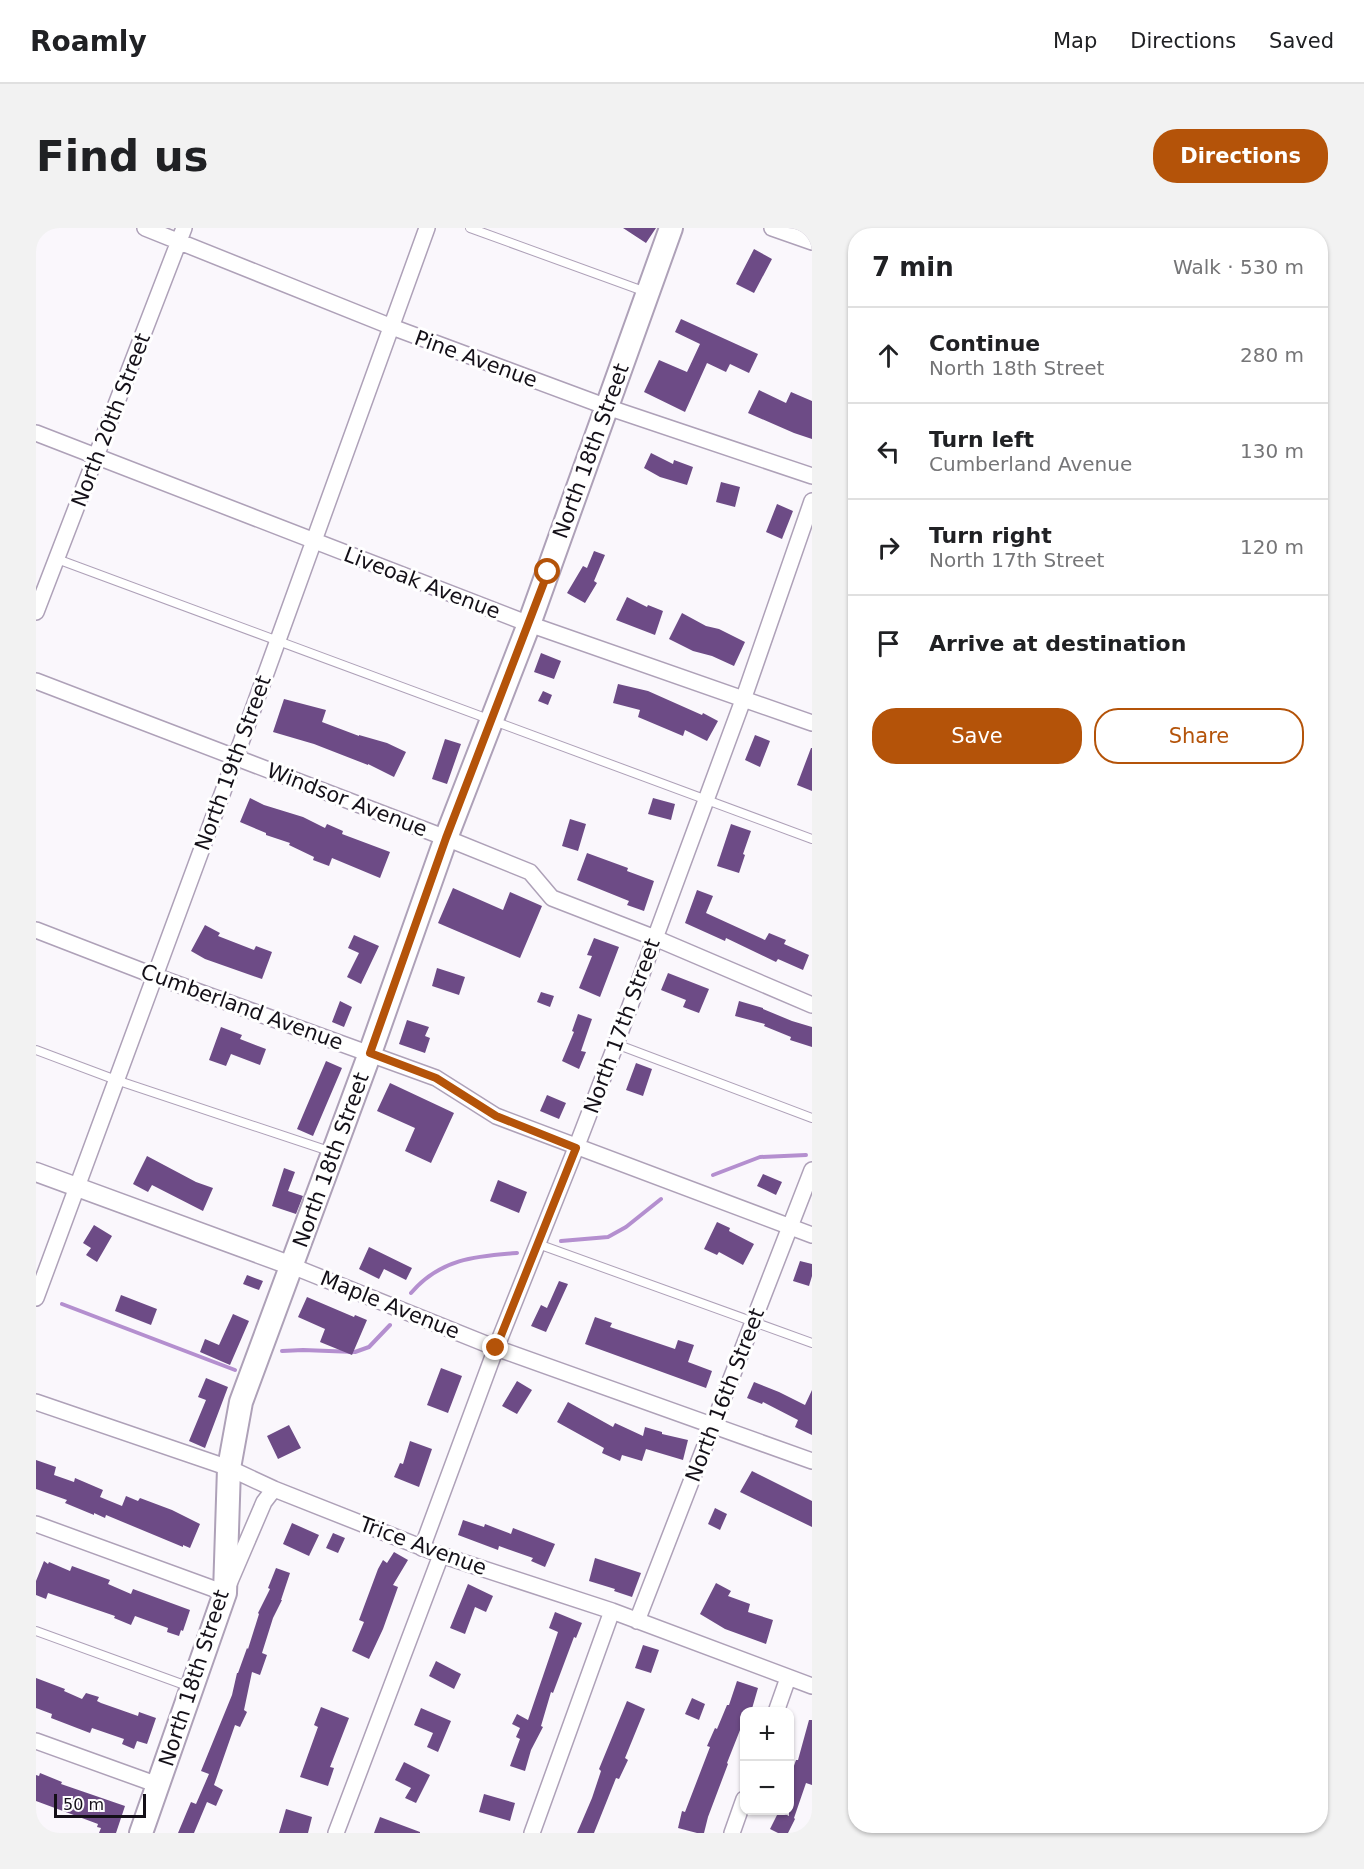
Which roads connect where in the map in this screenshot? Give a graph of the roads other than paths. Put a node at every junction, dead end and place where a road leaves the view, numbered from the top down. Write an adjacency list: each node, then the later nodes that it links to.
1 (145, 228): 6 (street, Pine Avenue)
2 (428, 228): 9 (street, North 19th Street)
3 (470, 228): 8 (lane)
4 (671, 228): 8 (main road, North 18th Street)
5 (772, 228): 7 (street)
6 (182, 234): 9 (street, Pine Avenue); 12 (street, North 20th Street)
7 (812, 242)
8 (648, 292): 10 (main road, North 18th Street)
9 (392, 327): 10 (street, Pine Avenue); 15 (street, North 19th Street)
10 (607, 407): 13 (street, Pine Avenue); 18 (main road, North 18th Street)
11 (36, 433): 12 (street, Liveoak Avenue)
12 (97, 456): 15 (street, Liveoak Avenue); 16 (street, North 20th Street)
13 (812, 476)
14 (812, 501): 21 (street, North 17th Street)
15 (314, 542): 18 (street, Liveoak Avenue); 19 (street, North 19th Street)
16 (57, 559): 17 (street, North 20th Street); 19 (lane)
17 (36, 612)
18 (529, 624): 21 (street, Liveoak Avenue); 22 (main road, North 18th Street)
19 (278, 640): 22 (lane); 24 (street, North 19th Street)
20 (36, 681): 24 (street, Windsor Avenue)
21 (743, 700): 23 (street, Liveoak Avenue); 25 (street, North 17th Street)
22 (491, 721): 25 (lane); 26 (main road, North 18th Street)
23 (812, 723)
24 (236, 759): 26 (street, Windsor Avenue); 30 (street, North 19th Street)
25 (706, 800): 27 (lane); 29 (street, North 17th Street)
26 (446, 838): 29 (street, Windsor Avenue); 34 (main road, North 18th Street)
27 (812, 839)
28 (36, 930): 30 (street, Cumberland Avenue)
29 (655, 938): 31 (street, Windsor Avenue); 32 (street, North 17th Street)
30 (155, 976): 34 (street, Cumberland Avenue); 35 (street, North 19th Street)
31 (812, 1005)
32 (616, 1044): 36 (lane); 37 (street, North 17th Street)
33 (36, 1050): 35 (lane)
34 (370, 1053): 37 (street, Cumberland Avenue); 38 (main road, North 18th Street)
35 (116, 1080): 38 (lane); 41 (street, North 19th Street)
36 (812, 1118)
37 (576, 1148): 42 (street, Cumberland Avenue); 44 (street, North 17th Street)
38 (334, 1153): 45 (main road, North 18th Street)
39 (812, 1170): 42 (street, North 16th Street)
40 (36, 1172): 41 (street, Maple Avenue)
41 (77, 1188): 45 (street, Maple Avenue); 46 (street, North 19th Street)
42 (791, 1227): 43 (street, Cumberland Avenue); 47 (street, North 16th Street)
43 (812, 1235)
44 (538, 1244): 47 (lane); 49 (street, North 17th Street)
45 (292, 1266): 49 (street, Maple Avenue); 53 (main road, North 18th Street)
46 (36, 1298)
47 (753, 1321): 48 (lane); 51 (street, North 16th Street)
48 (812, 1343)
49 (496, 1348): 51 (street, Maple Avenue); 56 (street, North 17th Street)
50 (36, 1402): 53 (street, Trice Avenue)
51 (712, 1426): 52 (street, Maple Avenue); 60 (street, North 16th Street)
52 (812, 1461)
53 (229, 1468): 54 (street, Trice Avenue); 58 (main road, North 18th Street)
54 (274, 1489): 56 (street, Trice Avenue); 58 (street)
55 (36, 1524): 58 (street)
56 (422, 1548): 57 (street, Trice Avenue)
57 (441, 1556): 59 (street, Trice Avenue); 70 (street)
58 (225, 1593): 64 (main road, North 18th Street)
59 (612, 1611): 60 (street, Trice Avenue); 71 (street)
60 (637, 1621): 62 (street, Trice Avenue)
61 (36, 1631): 64 (lane)
62 (788, 1678): 63 (street, Trice Avenue); 65 (street)
63 (812, 1686)
64 (192, 1688): 67 (main road, North 18th Street)
65 (778, 1707)
66 (36, 1741): 67 (street)
67 (158, 1785): 69 (main road, North 18th Street)
68 (740, 1810): 72 (street)
69 (141, 1833)
70 (336, 1833)
71 (532, 1833)
72 (732, 1833)

